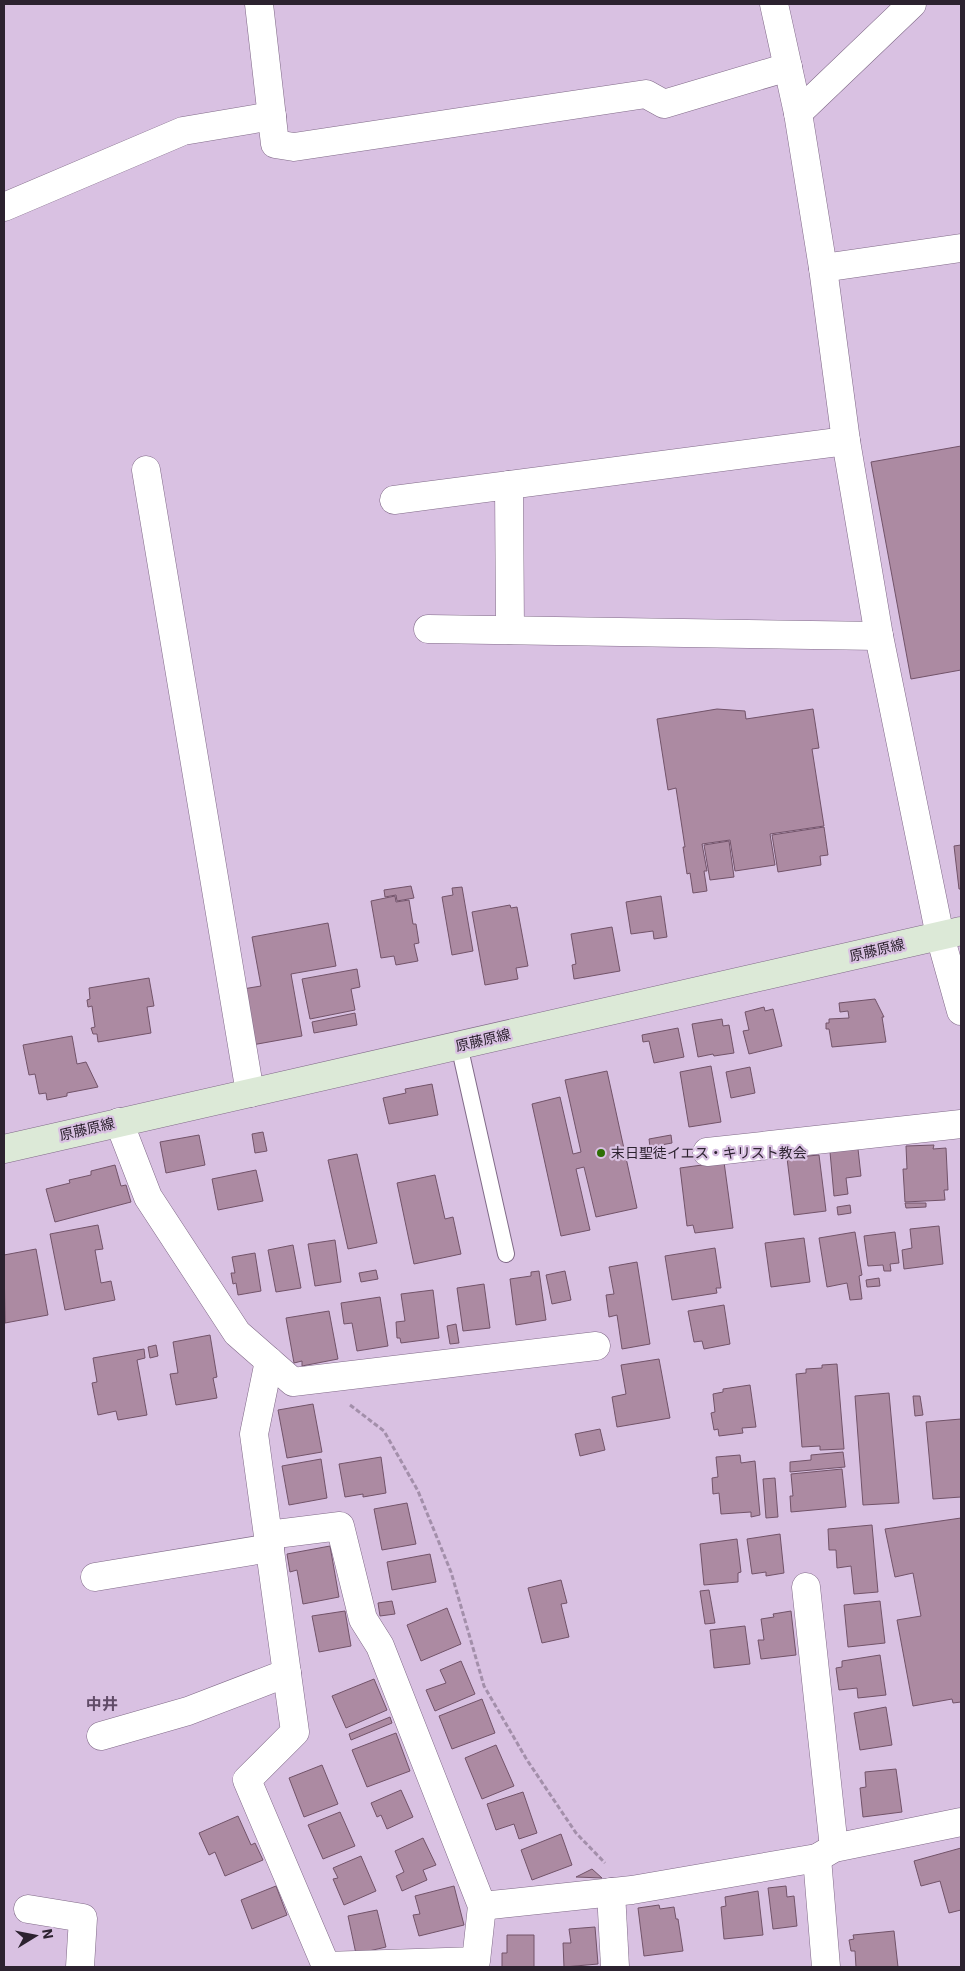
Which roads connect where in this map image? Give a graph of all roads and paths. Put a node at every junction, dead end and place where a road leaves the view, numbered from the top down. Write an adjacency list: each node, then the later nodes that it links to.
1 (259, 4): 6 (street)
2 (774, 4): 4 (street)
3 (912, 4): 5 (street)
4 (788, 67): 5 (street); 6 (street)
5 (798, 113): 9 (street)
6 (272, 116): 7 (street)
7 (4, 207)
8 (961, 248): 9 (street)
9 (823, 268): 10 (street)
10 (846, 441): 12 (street); 16 (street)
11 (146, 470): 20 (street)
12 (509, 484): 13 (street); 15 (street)
13 (394, 500)
14 (428, 629): 15 (street)
15 (510, 630): 16 (street)
16 (879, 636): 17 (street)
17 (950, 934): 18 (street); 19 (main road, 原藤原線)
18 (961, 1011)
19 (459, 1045): 20 (main road, 原藤原線); 25 (lane)
20 (250, 1093): 21 (main road, 原藤原線)
21 (119, 1122): 23 (main road, 原藤原線); 27 (street)
22 (961, 1124): 24 (street)
23 (4, 1148)
24 (707, 1152)
25 (506, 1254)
26 (596, 1346): 28 (street)
27 (269, 1361): 28 (street); 29 (street)
28 (315, 1379): 36 (path)
29 (269, 1542): 30 (street); 32 (street); 37 (street)
30 (95, 1577)
31 (806, 1587): 35 (street)
32 (287, 1673): 33 (street); 37 (street)
33 (101, 1736)
34 (961, 1822): 35 (street)
35 (825, 1853): 36 (street); 41 (street)
36 (622, 1891): 37 (street); 40 (street)
37 (482, 1906)
38 (28, 1909): 39 (street)
39 (80, 1967)
40 (615, 1967)
41 (826, 1967)

